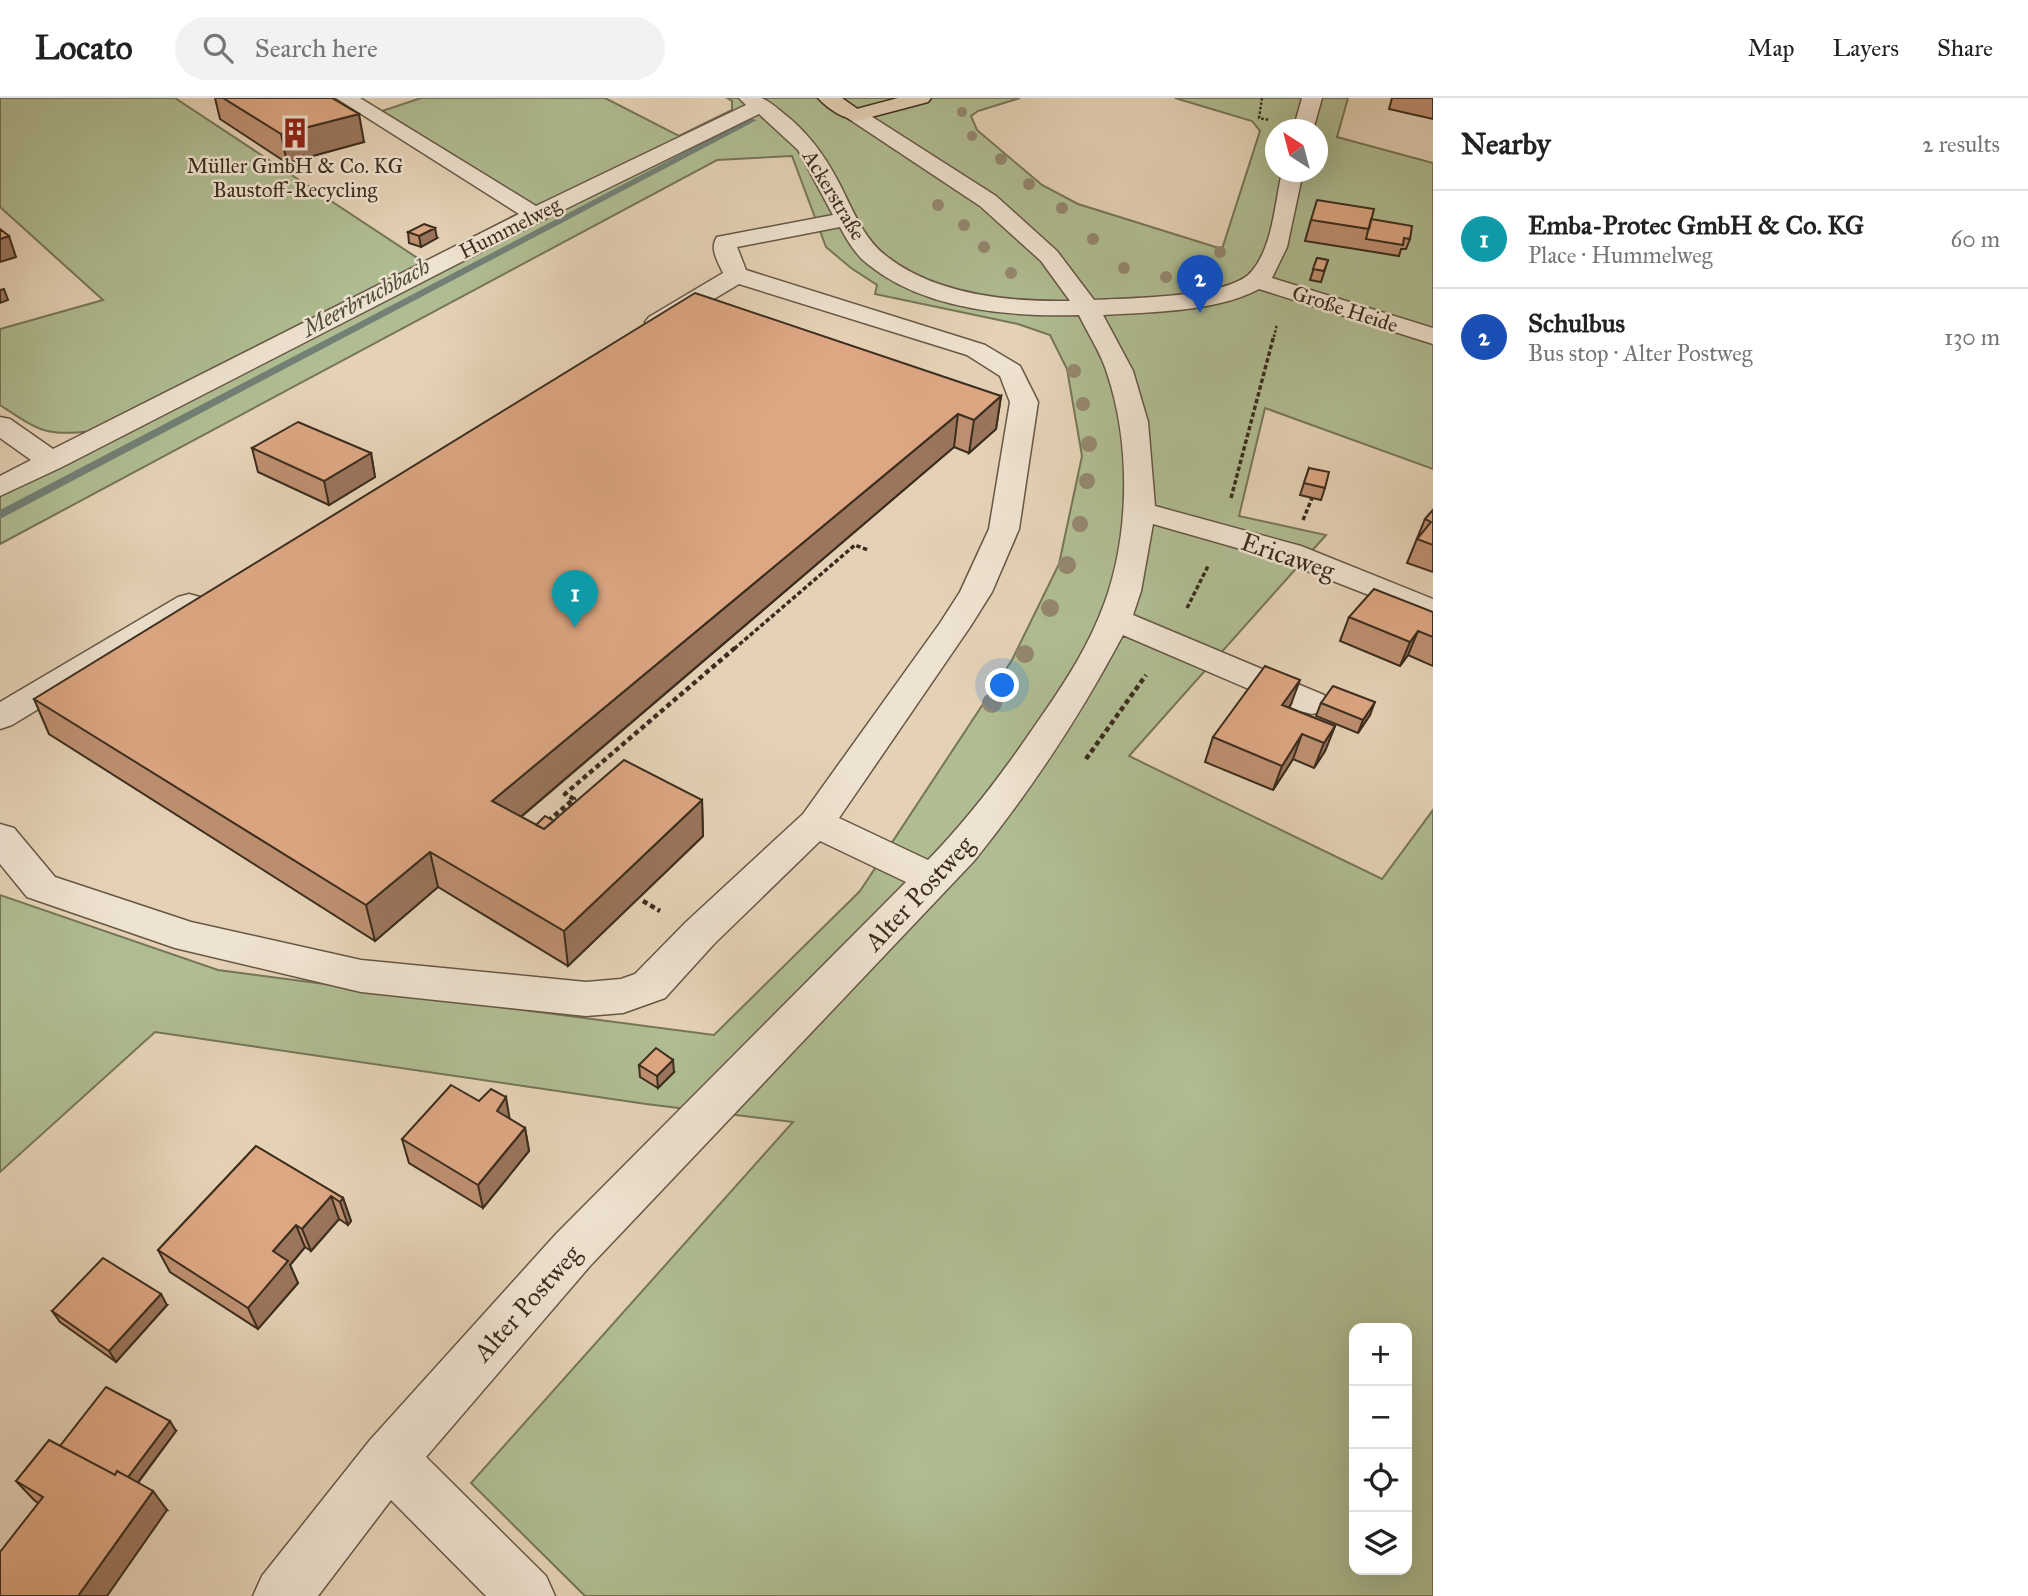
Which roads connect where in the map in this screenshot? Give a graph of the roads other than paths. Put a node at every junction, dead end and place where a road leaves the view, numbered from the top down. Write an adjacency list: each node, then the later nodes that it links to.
1 (346, 98): 9 (street)
2 (828, 98): 6 (main road)
3 (921, 98): 6 (main road)
4 (1312, 98): 7 (street)
5 (754, 102): 9 (street, Hummelweg); 10 (street, Ackerstraße)
6 (856, 115): 13 (street, Alter Postweg)
7 (1306, 119)
8 (1290, 182): 12 (street)
9 (536, 215): 17 (street, Hummelweg)
10 (847, 219): 11 (street); 13 (street, Ackerstraße)
11 (736, 275): 15 (street); 25 (street)
12 (1257, 281): 13 (street); 14 (street, Große Heide)
13 (1088, 309): 19 (street, Alter Postweg)
14 (1433, 337)
15 (629, 339)
16 (0, 425): 17 (street)
17 (52, 461): 18 (street, Hummelweg)
18 (0, 487)
19 (1140, 511): 21 (street, Ericaweg); 22 (street, Alter Postweg)
20 (214, 589): 24 (street)
21 (1433, 610)
22 (1115, 619): 23 (street); 27 (street, Alter Postweg)
23 (1312, 703)
24 (0, 717)
25 (816, 823): 26 (street); 27 (street)
26 (0, 838)
27 (934, 879): 28 (street, Alter Postweg)
28 (389, 1459): 29 (street, Alter Postweg); 30 (street)
29 (282, 1596)
30 (526, 1596)

